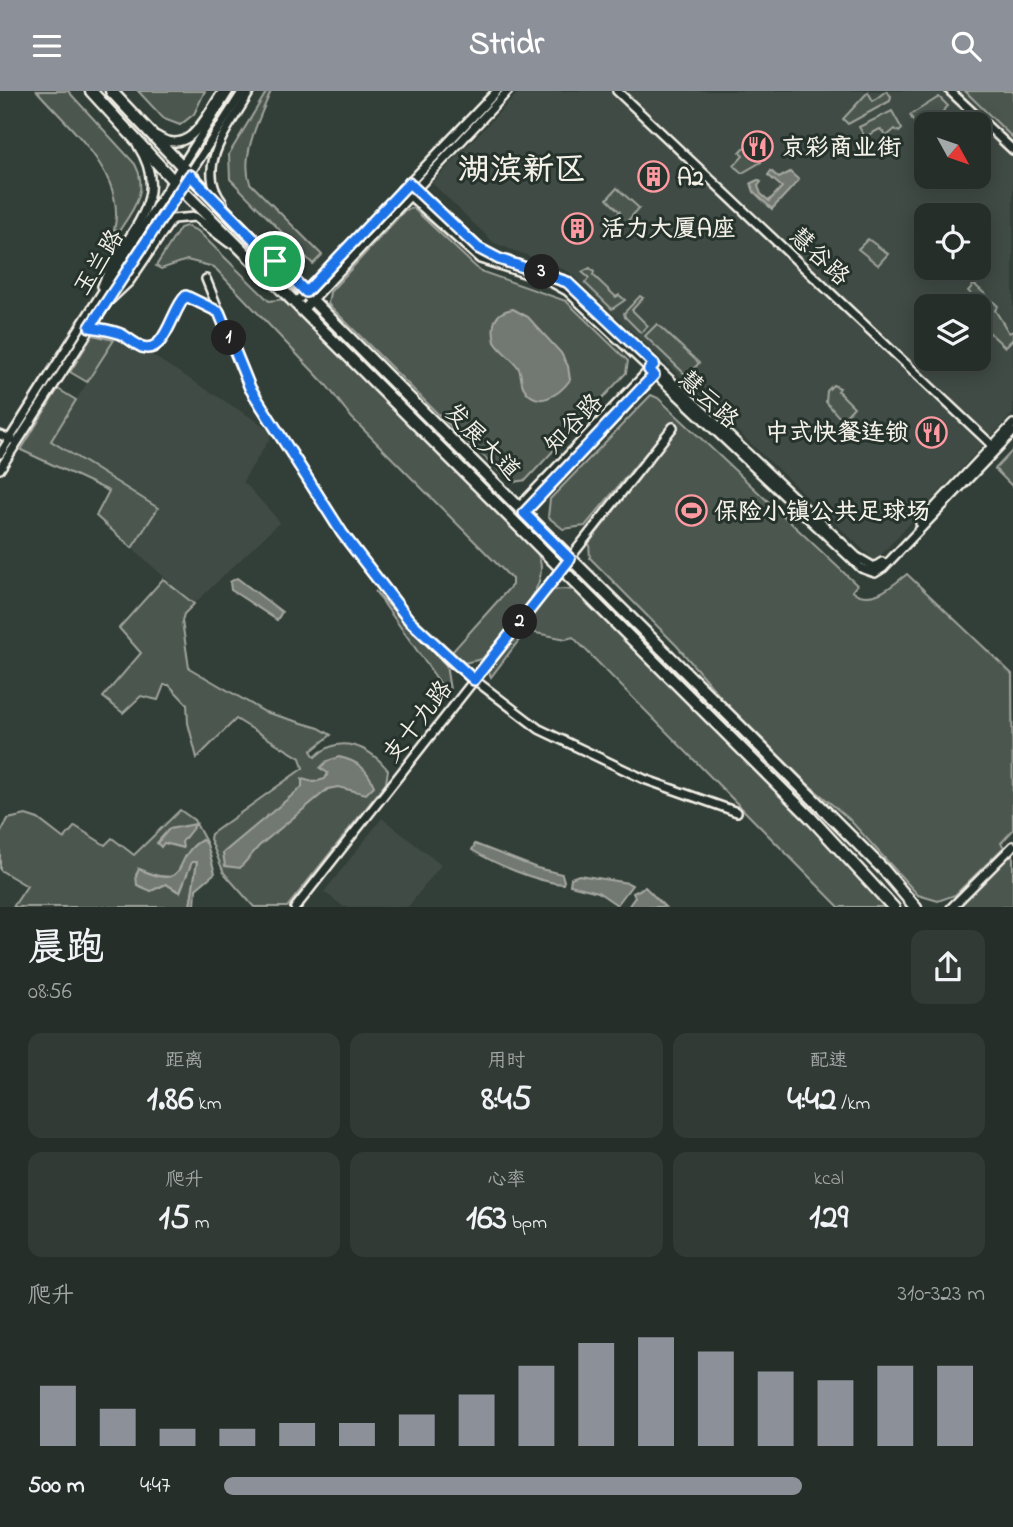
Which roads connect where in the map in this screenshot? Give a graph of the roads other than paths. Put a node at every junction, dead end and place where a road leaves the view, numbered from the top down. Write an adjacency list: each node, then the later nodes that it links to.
1 (91, 91): 12 (main road, 发展大道)
2 (111, 91): 11 (main road, 发展大道)
3 (223, 91): 11 (street)
4 (229, 91): 14 (street, 玉兰路)
5 (243, 91): 15 (street, 玉兰路)
6 (250, 91): 20 (street)
7 (497, 91): 17 (street)
8 (508, 91): 17 (street)
9 (617, 91): 34 (street, 慧谷路)
10 (950, 91): 13 (street)
11 (134, 115): 14 (main road, 发展大道)
12 (121, 124): 16 (main road, 发展大道); 24 (street)
13 (1013, 150)
14 (181, 166): 15 (main road, 发展大道); 16 (street, 玉兰路)
15 (190, 175): 16 (street, 玉兰路); 20 (main road, 发展大道)
16 (176, 184): 21 (main road, 发展大道); 24 (street, 玉兰路)
17 (412, 186): 18 (street); 19 (street); 28 (street, 慧云路)
18 (402, 189): 19 (street, 慧云路); 23 (street)
19 (409, 195): 23 (street); 28 (street, 慧云路)
20 (275, 261): 23 (main road, 发展大道)
21 (265, 272): 24 (street); 25 (main road, 发展大道)
22 (206, 279): 26 (street)
23 (309, 296): 25 (street); 37 (main road, 发展大道)
24 (100, 304): 27 (street, 玉兰路); 33 (street, 玉兰路)
25 (299, 307): 39 (main road, 发展大道)
26 (219, 312): 27 (street); 40 (street)
27 (90, 327): 33 (street, 玉兰路)
28 (654, 370): 34 (street, 慧云路); 37 (street, 知谷路)
29 (1013, 424): 34 (street)
30 (673, 427): 38 (street, 支十九路)
31 (1013, 432): 34 (street)
32 (0, 435): 33 (street)
33 (13, 440): 35 (street, 玉兰路); 36 (street, 玉兰路)
34 (994, 448)
35 (0, 454)
36 (0, 469)
37 (521, 510): 38 (main road, 发展大道)
38 (570, 559): 39 (street, 支十九路); 45 (main road, 发展大道)
39 (561, 569): 40 (street, 支十九路); 44 (main road, 发展大道)
40 (474, 680): 41 (street); 43 (street, 支十九路)
41 (737, 813)
42 (1013, 846): 46 (street)
43 (296, 907)
44 (893, 907)
45 (915, 907)
46 (952, 907)

